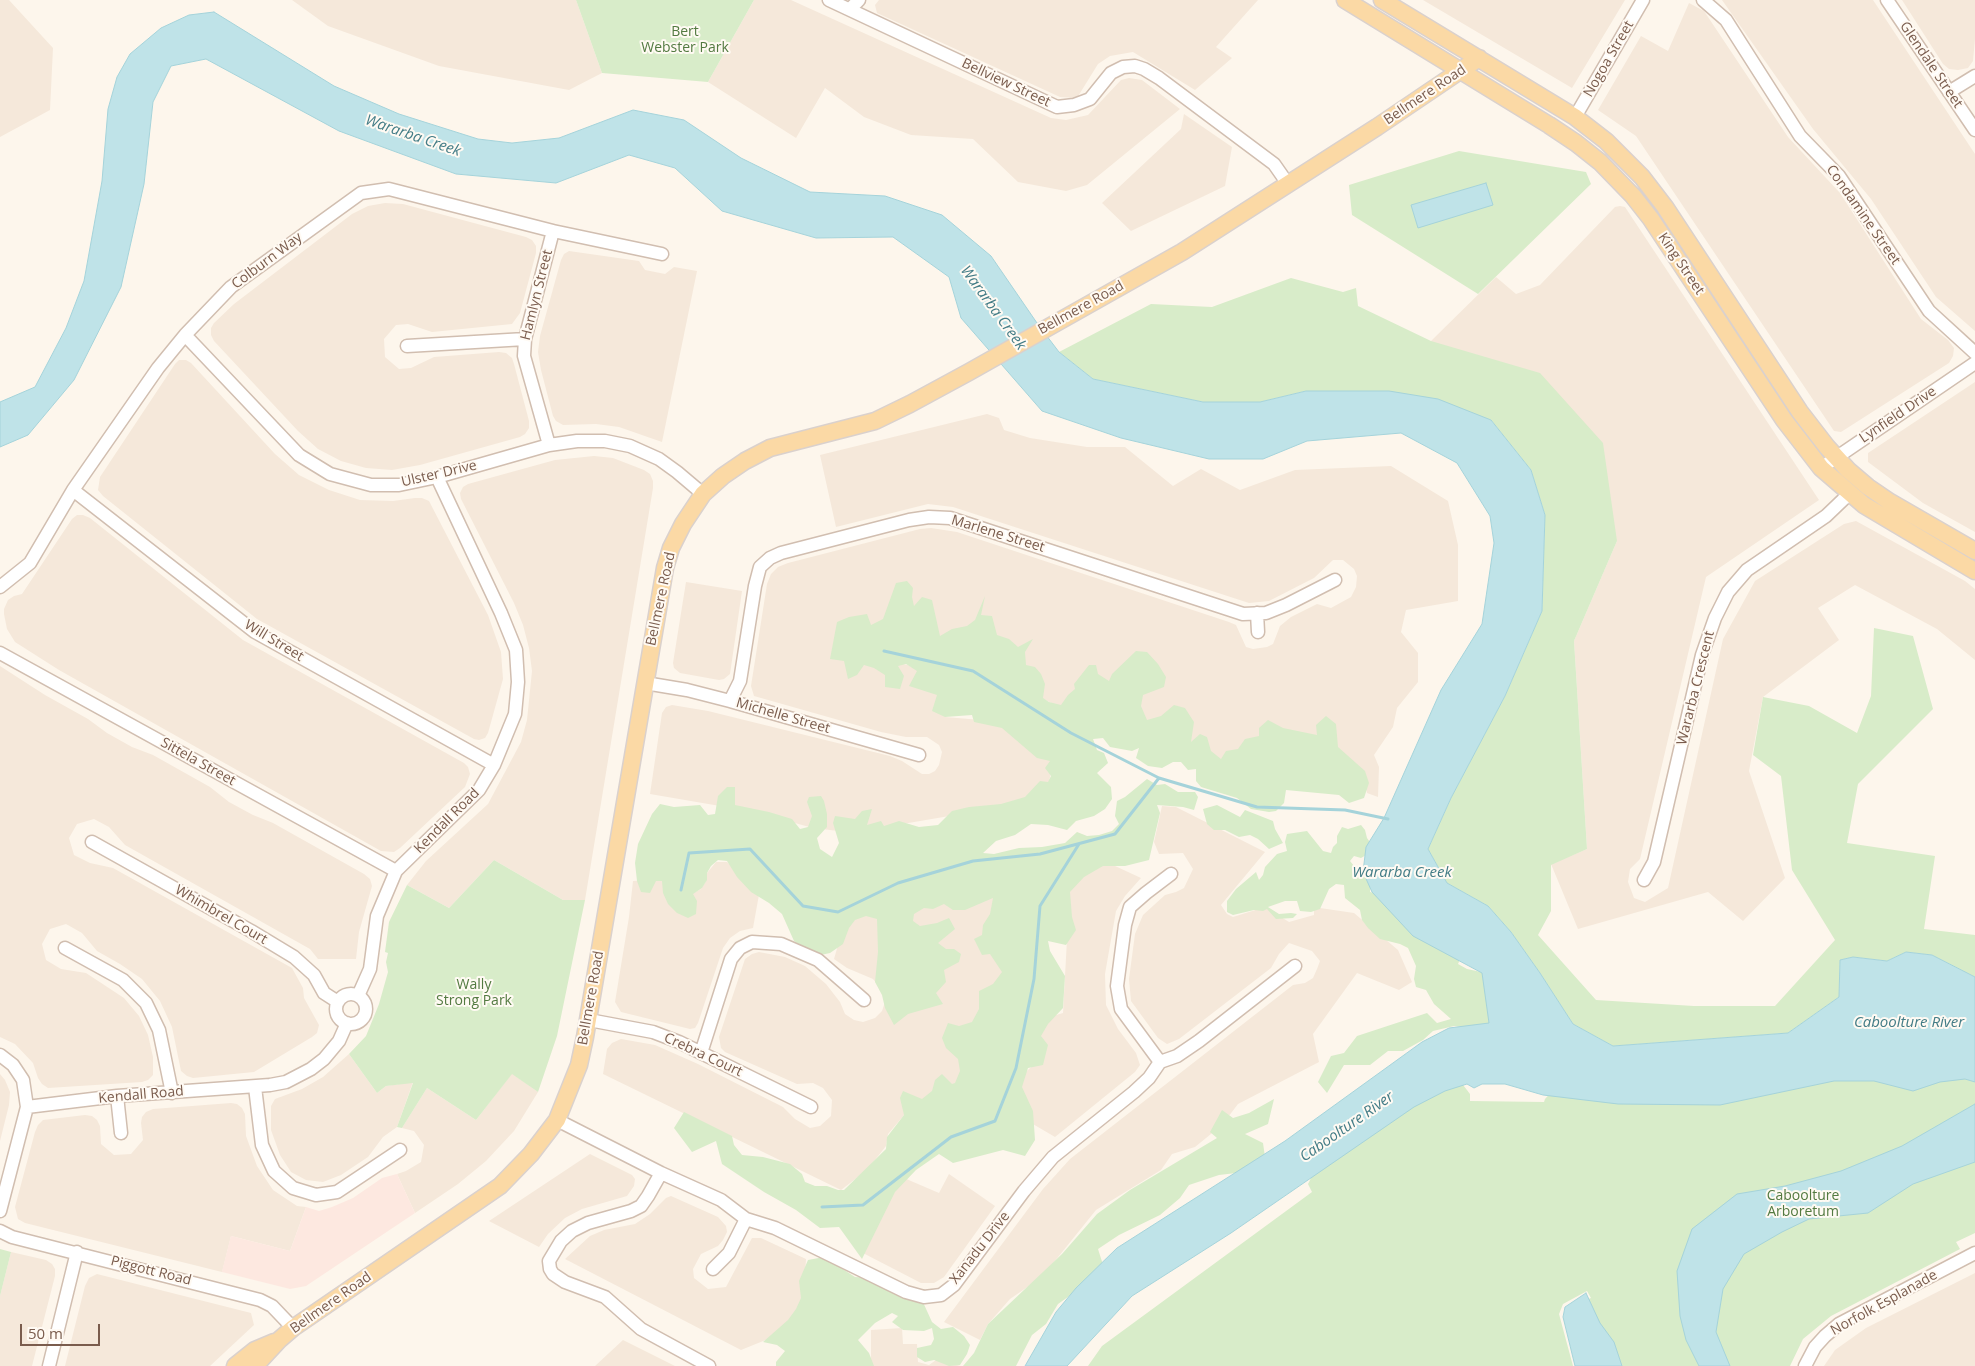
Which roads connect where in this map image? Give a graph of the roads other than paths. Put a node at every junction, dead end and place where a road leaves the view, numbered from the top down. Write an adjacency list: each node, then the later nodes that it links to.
1 (829, 0): 7 (street, Bellview Street)
2 (1345, 0): 9 (main road, King Street)
3 (1382, 0): 8 (main road, King Street)
4 (1643, 0): 12 (street, Nogoa Street)
5 (1703, 0): 22 (street, Condamine Street)
6 (1887, 0): 11 (street, Glendale Street)
7 (854, 5): 14 (street, Bellview Street)
8 (1479, 58): 9 (main road, Bellmere Road); 12 (main road, King Street)
9 (1461, 71): 14 (main road, Bellmere Road); 18 (main road, King Street)
10 (1975, 76): 11 (street)
11 (1950, 92): 13 (street, Glendale Street)
12 (1575, 117): 17 (main road, King Street)
13 (1975, 130)
14 (1288, 184): 29 (main road, Bellmere Road)
15 (553, 231): 16 (street, Colburn Way); 19 (street, Colburn Way); 20 (street, Hamlyn Street)
16 (662, 254)
17 (1712, 279): 18 (main road); 25 (main road, King Street)
18 (1698, 289): 26 (main road, King Street)
19 (185, 335): 27 (street, Ulster Drive); 28 (street, Colburn Way)
20 (525, 339): 21 (street); 24 (street, Hamlyn Street)
21 (407, 346)
22 (1975, 353)
23 (1975, 363): 25 (street, Lynfield Drive)
24 (549, 445): 27 (street, Ulster Drive); 29 (street, Ulster Drive)
25 (1836, 457): 26 (street, Lynfield Drive); 31 (main road, King Street)
26 (1821, 468): 30 (main road, King Street)
27 (437, 477): 41 (street, Kendall Road)
28 (73, 490): 34 (street, Colburn Way); 41 (street, Will Street)
29 (703, 494): 38 (main road, Bellmere Road)
30 (1849, 494): 32 (main road, King Street); 45 (street, Wararba Crescent)
31 (1975, 551)
32 (1975, 571)
33 (1335, 580): 35 (street, Marlene Street)
34 (0, 587)
35 (1257, 613): 36 (street); 39 (street, Marlene Street)
36 (1258, 632)
37 (0, 653): 43 (street, Sittela Street)
38 (645, 683): 39 (street, Michelle Street); 51 (main road, Bellmere Road)
39 (730, 701): 40 (street, Michelle Street)
40 (919, 755)
41 (494, 765): 43 (street, Kendall Road)
42 (92, 842): 50 (street, Whimbrel Court)
43 (396, 871): 48 (street, Kendall Road)
44 (1171, 874): 55 (street)
45 (1644, 880)
46 (65, 948): 57 (street)
47 (1295, 966): 55 (street, Xanadu Drive)
48 (358, 996): 50 (street); 52 (street)
49 (864, 1000): 53 (street)
50 (338, 1002): 52 (street)
51 (589, 1020): 53 (street, Crebra Court); 61 (main road, Bellmere Road)
52 (348, 1023): 56 (street, Kendall Road)
53 (701, 1053): 60 (street, Crebra Court)
54 (0, 1055): 59 (street)
55 (1160, 1062): 66 (street, Xanadu Drive)
56 (255, 1086): 57 (street, Kendall Road); 63 (street)
57 (172, 1093): 58 (street, Kendall Road)
58 (117, 1096): 59 (street, Kendall Road); 62 (street)
59 (27, 1107): 65 (street)
60 (812, 1107)
61 (557, 1120): 64 (street, Xanadu Drive); 71 (main road, Bellmere Road)
62 (121, 1133)
63 (400, 1150)
64 (661, 1173): 66 (street, Xanadu Drive); 76 (street)
65 (0, 1211)
66 (746, 1219): 70 (street)
67 (0, 1231): 68 (street, Piggott Road)
68 (77, 1252): 71 (street, Piggott Road); 73 (street)
69 (1975, 1253): 77 (street, Norfolk Esplanade)
70 (713, 1269)
71 (293, 1328): 72 (main road, Bellmere Road)
72 (279, 1340): 74 (main road, Bellmere Road); 75 (main road, Bellmere Road)
73 (49, 1366)
74 (235, 1366)
75 (254, 1366)
76 (708, 1366)
77 (1805, 1366)

